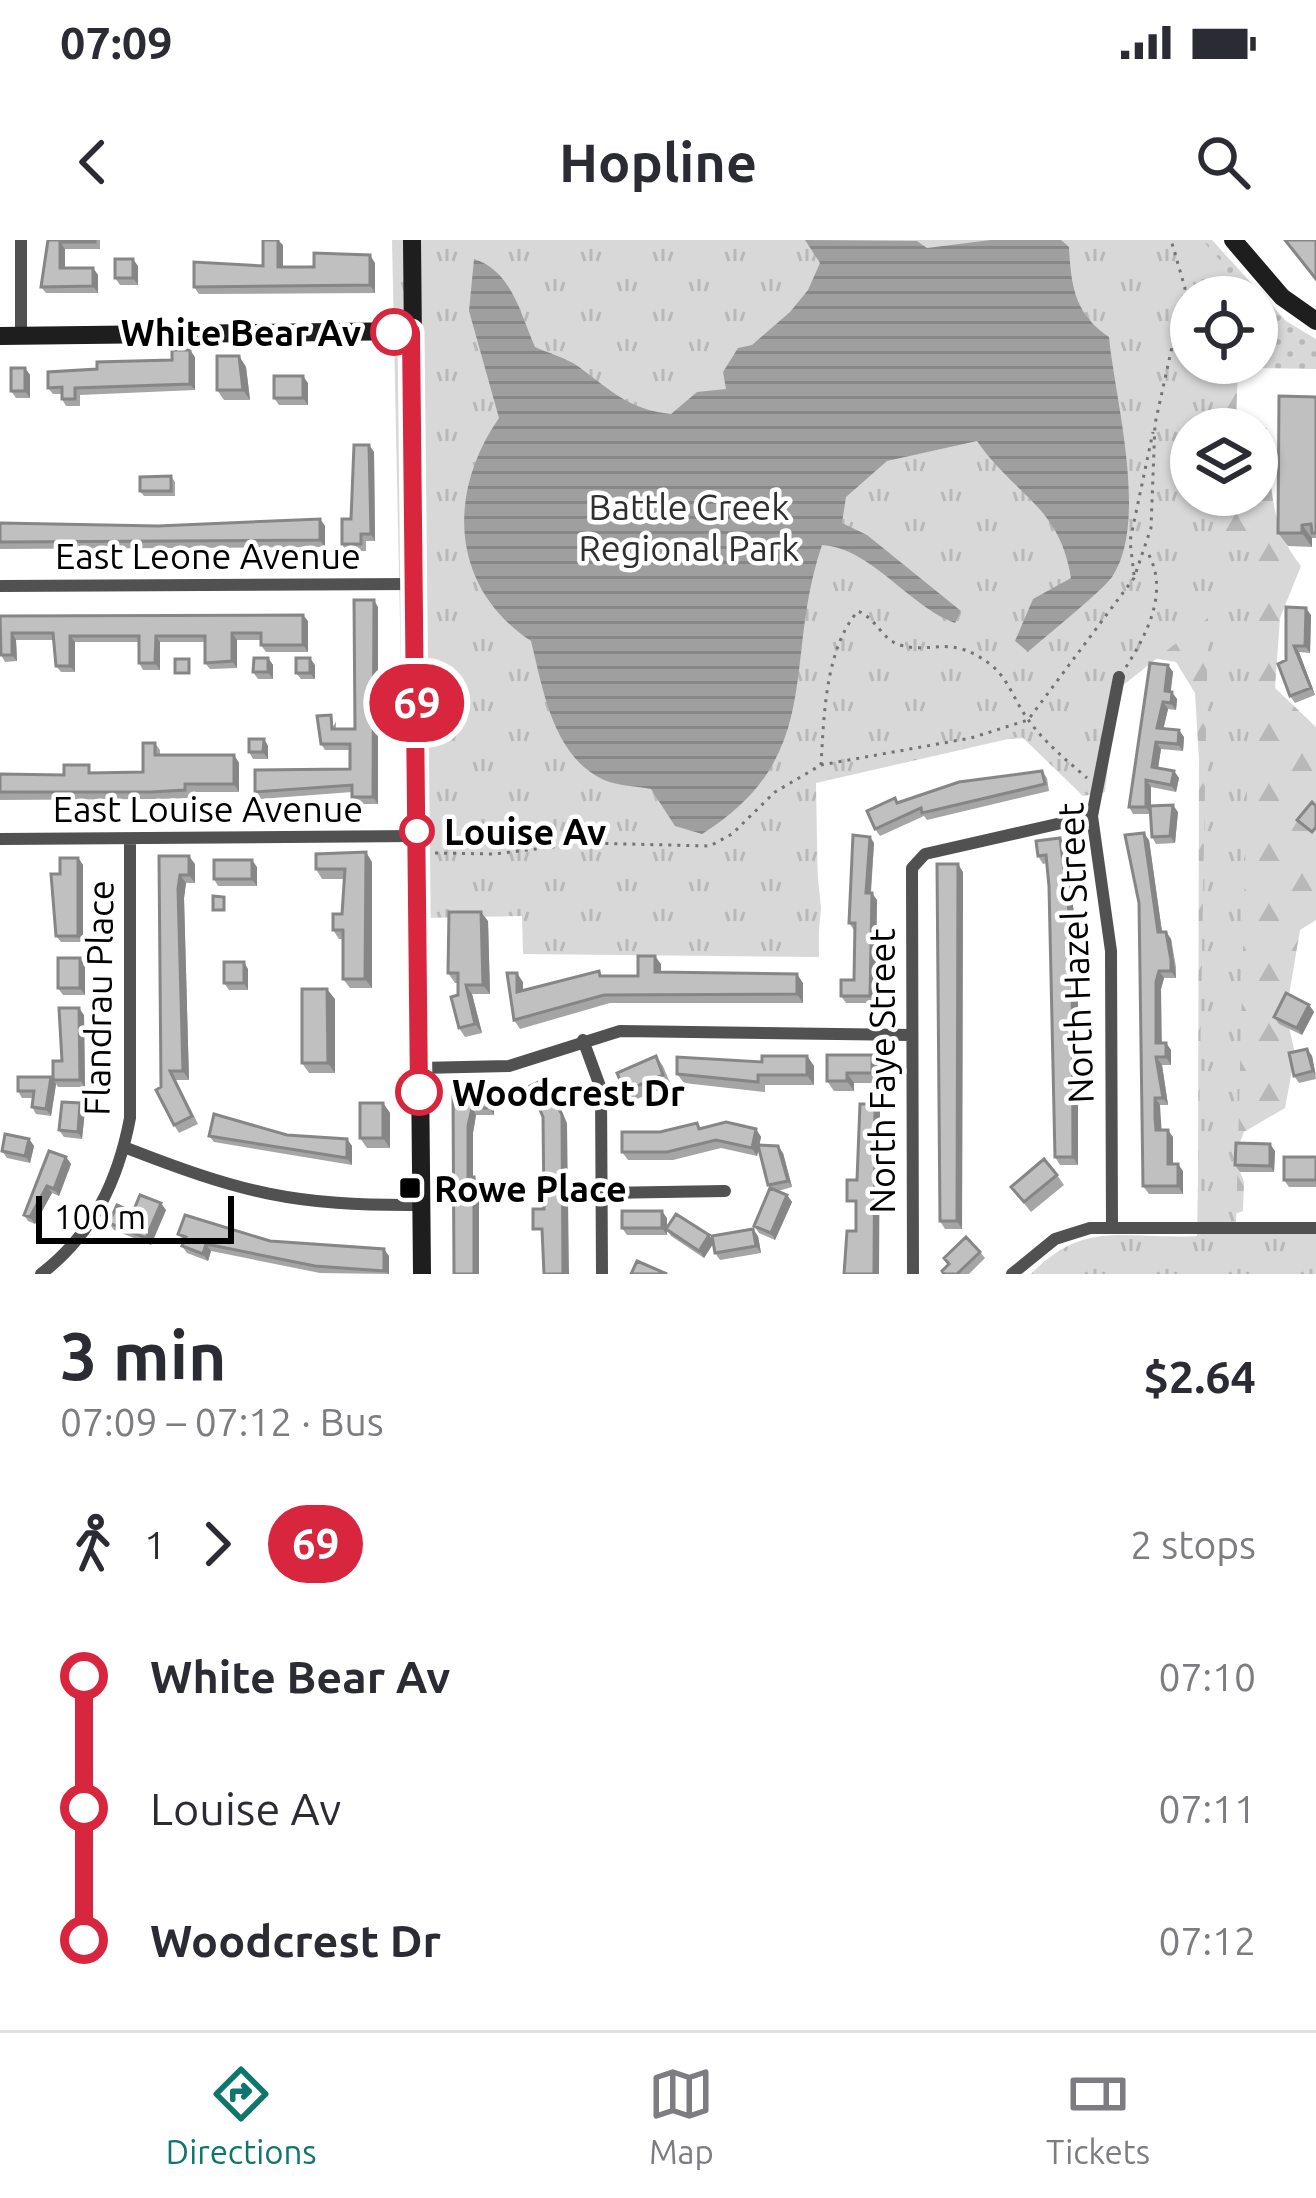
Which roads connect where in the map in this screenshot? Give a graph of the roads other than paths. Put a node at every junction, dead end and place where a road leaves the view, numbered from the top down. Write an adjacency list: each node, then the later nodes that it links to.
1 (21, 240): 6 (street)
2 (412, 240): 5 (street)
3 (1233, 240): 4 (street)
4 (1316, 321)
5 (411, 332): 6 (street); 7 (street)
6 (10, 336)
7 (416, 584): 8 (street, East Leone Avenue); 11 (street)
8 (0, 586)
9 (1119, 677): 10 (street, North Hazel Street)
10 (1093, 816): 14 (street, North Faye Street); 21 (street, North Hazel Street)
11 (417, 836): 13 (street, East Louise Avenue); 16 (street)
12 (0, 839): 13 (street, East Louise Avenue)
13 (130, 839): 17 (street, Flandrau Place)
14 (911, 1036): 15 (street); 26 (street, North Faye Street)
15 (583, 1040): 16 (street); 19 (street)
16 (418, 1068): 20 (street)
17 (124, 1147): 20 (street); 23 (street, Flandrau Place)
18 (725, 1192): 19 (street)
19 (602, 1193): 25 (street)
20 (420, 1205): 24 (street)
21 (1112, 1228): 22 (street); 27 (street)
22 (1316, 1228)
23 (41, 1274)
24 (422, 1274)
25 (602, 1274)
26 (913, 1274)
27 (1012, 1274)

